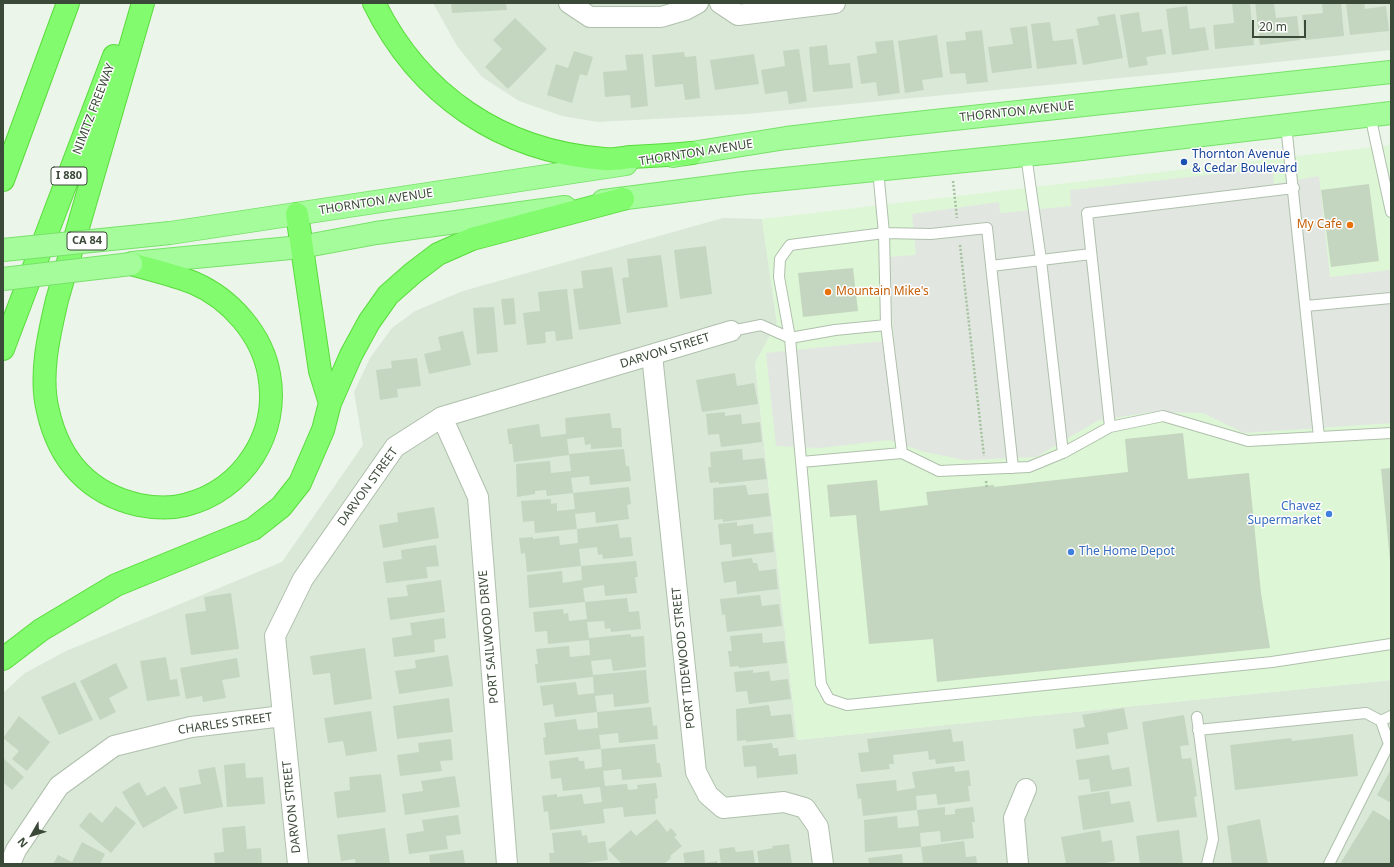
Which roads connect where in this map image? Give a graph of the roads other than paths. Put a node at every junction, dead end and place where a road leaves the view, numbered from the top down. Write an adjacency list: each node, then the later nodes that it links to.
1 (68, 3): 15 (highway)
2 (134, 3): 33 (highway, NIMITZ FREEWAY / I 880)
3 (143, 3): 25 (highway)
4 (374, 3): 12 (highway)
5 (569, 3): 6 (street)
6 (698, 3)
7 (720, 3): 8 (street)
8 (835, 3)
9 (1391, 72): 12 (main road, THORNTON AVENUE)
10 (1381, 114): 11 (main road); 18 (lane)
11 (1286, 125): 13 (main road); 16 (lane)
12 (692, 153): 19 (main road, THORNTON AVENUE)
13 (1026, 155): 14 (main road); 24 (lane)
14 (878, 170): 17 (main road); 20 (lane)
15 (3, 180)
16 (1294, 188): 23 (lane); 29 (lane)
17 (623, 199): 21 (main road); 35 (highway)
18 (1391, 212)
19 (297, 214): 21 (highway); 22 (main road, THORNTON AVENUE / CA 84, bridge)
20 (884, 233): 26 (lane); 30 (lane); 32 (lane)
21 (301, 247): 25 (main road); 35 (highway)
22 (3, 250)
23 (1091, 254): 24 (lane); 37 (lane)
24 (1041, 260): 26 (lane); 41 (lane)
25 (131, 264): 27 (main road, bridge)
26 (991, 266): 43 (lane)
27 (3, 279)
28 (1391, 298): 29 (lane)
29 (1306, 306): 39 (lane)
30 (886, 325): 32 (lane); 40 (lane)
31 (731, 331): 32 (lane); 34 (street, DARVON STREET)
32 (790, 338): 42 (lane)
33 (3, 349)
34 (652, 355): 36 (street, DARVON STREET); 55 (street, PORT TIDEWOOD STREET)
35 (330, 403): 45 (highway)
36 (442, 417): 46 (street, DARVON STREET); 54 (street, PORT SAILWOOD DRIVE)
37 (1110, 427): 39 (lane); 41 (lane)
38 (1391, 433): 39 (lane)
39 (1319, 437)
40 (902, 453): 42 (lane); 43 (lane)
41 (1063, 453): 43 (lane)
42 (801, 462): 44 (lane)
43 (1013, 468)
44 (1391, 644)
45 (3, 659)
46 (283, 716): 52 (street, CHARLES STREET); 53 (street, DARVON STREET)
47 (1391, 716): 49 (lane)
48 (1197, 717): 50 (lane)
49 (1382, 721): 50 (lane); 58 (lane)
50 (1198, 730): 57 (lane)
51 (1026, 789): 56 (street)
52 (10, 864)
53 (298, 864)
54 (507, 864)
55 (823, 864)
56 (1018, 864)
57 (1207, 864)
58 (1329, 864)

